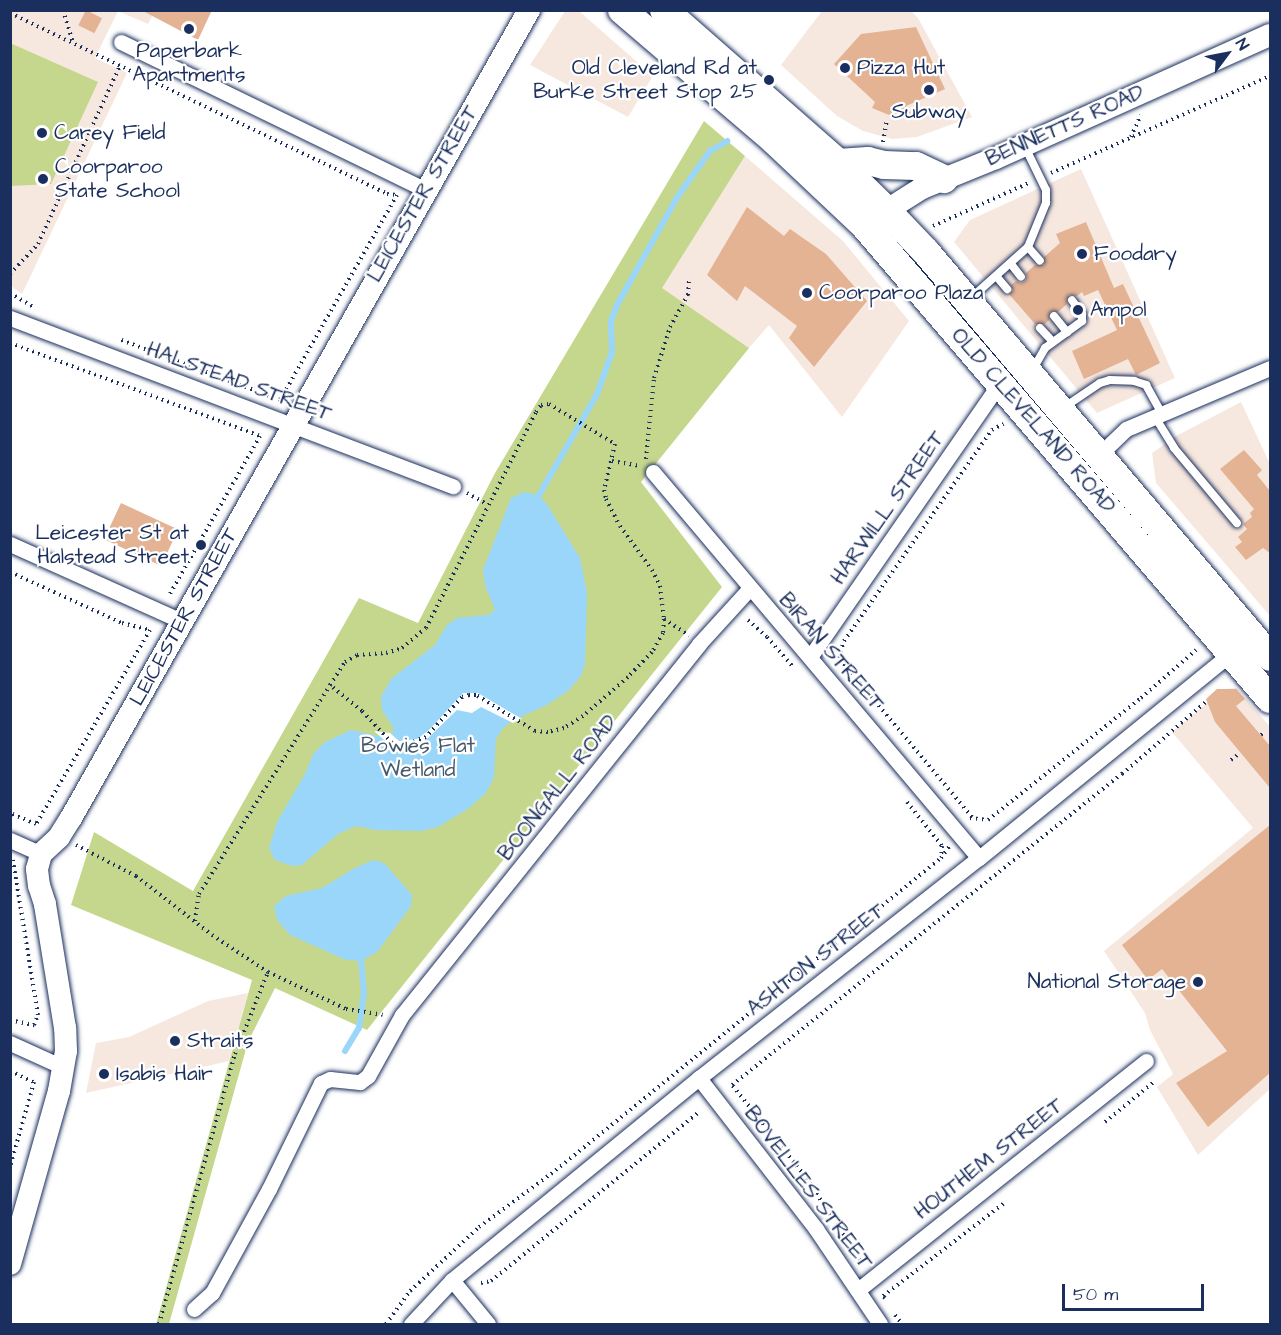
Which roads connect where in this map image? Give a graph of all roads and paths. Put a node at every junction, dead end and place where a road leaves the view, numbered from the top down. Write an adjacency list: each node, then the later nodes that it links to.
1 (63, 10): 8 (path)
2 (529, 10): 17 (street, LEICESTER STREET)
3 (622, 10): 18 (highway, OLD CLEVELAND ROAD)
4 (664, 10): 15 (highway, OLD CLEVELAND ROAD)
5 (10, 13): 8 (path)
6 (1270, 35): 13 (street, BENNETTS ROAD)
7 (121, 42): 17 (street)
8 (74, 43): 9 (path)
9 (120, 66): 22 (path); 35 (path)
10 (1270, 76): 12 (path)
11 (886, 120): 14 (path)
12 (1131, 137)
13 (1025, 145): 16 (street, BENNETTS ROAD); 19 (lane)
14 (881, 152)
15 (838, 163): 16 (highway); 18 (highway, OLD CLEVELAND ROAD)
16 (944, 179): 18 (street, BENNETTS ROAD)
17 (426, 190): 43 (street, LEICESTER STREET)
18 (875, 217): 29 (highway, OLD CLEVELAND ROAD); 40 (highway, OLD CLEVELAND ROAD)
19 (1028, 247): 20 (lane); 21 (lane)
20 (1040, 261)
21 (1011, 264): 23 (lane); 24 (lane)
22 (10, 274)
23 (997, 277): 26 (lane); 29 (lane)
24 (1021, 277)
25 (689, 281): 46 (path)
26 (1007, 289)
27 (10, 293): 30 (path)
28 (1072, 300): 34 (lane)
29 (967, 301): 39 (highway, OLD CLEVELAND ROAD)
30 (40, 309)
31 (1054, 316): 34 (lane)
32 (10, 318): 43 (street, HALSTEAD STREET)
33 (1040, 328): 36 (lane)
34 (1067, 332): 36 (lane)
35 (117, 338)
36 (1053, 342): 39 (lane)
37 (10, 343): 54 (path)
38 (1270, 368): 42 (street)
39 (1032, 376): 41 (highway, OLD CLEVELAND ROAD)
40 (1000, 383): 59 (highway, OLD CLEVELAND ROAD); 61 (street, HARWILL STREET)
41 (1060, 410): 42 (lane); 45 (highway, OLD CLEVELAND ROAD)
42 (1158, 415): 45 (street); 50 (lane)
43 (293, 424): 48 (street, HALSTEAD STREET); 57 (street, LEICESTER STREET)
44 (1003, 424): 70 (path)
45 (1099, 456): 59 (highway, OLD CLEVELAND ROAD)
46 (612, 461): 49 (path); 55 (path)
47 (653, 472): 53 (street, BIRAN STREET)
48 (453, 486): 49 (path)
49 (487, 504): 63 (path)
50 (1237, 523)
51 (10, 544): 57 (street)
52 (10, 572): 69 (path)
53 (749, 589): 58 (street, BOONGALL ROAD); 61 (street, BIRAN STREET)
54 (168, 597)
55 (664, 619): 58 (path); 63 (path)
56 (748, 620): 62 (path)
57 (181, 621): 72 (street, LEICESTER STREET)
58 (699, 644): 98 (street, BOONGALL ROAD)
59 (1252, 648): 64 (highway, OLD CLEVELAND ROAD); 77 (street, ASHTON STREET)
60 (1196, 650): 70 (path)
61 (810, 657): 77 (street, BIRAN STREET)
62 (797, 671)
63 (330, 686): 79 (path)
64 (1270, 699)
65 (1207, 701): 93 (path)
66 (1240, 753): 67 (path)
67 (1232, 760)
68 (905, 799): 76 (path)
69 (10, 813)
70 (972, 817): 71 (path)
71 (965, 823)
72 (59, 837): 75 (street, LEICESTER STREET); 79 (path)
73 (10, 840): 75 (street)
74 (950, 846): 76 (path)
75 (41, 854): 85 (street)
76 (941, 858): 100 (path)
77 (979, 858): 87 (street, ASHTON STREET)
78 (13, 860): 82 (path)
79 (195, 922): 80 (path)
80 (268, 972): 81 (path); 99 (path)
81 (369, 1014)
82 (10, 1020)
83 (10, 1043): 85 (street)
84 (1146, 1061): 97 (street, HOUTHEM STREET)
85 (63, 1067): 94 (street)
86 (10, 1071): 91 (path)
87 (699, 1078): 95 (street, ASHTON STREET); 97 (street, BOVELLES STREET)
88 (1155, 1081): 90 (path)
89 (698, 1113): 96 (path)
90 (1106, 1122)
91 (10, 1167)
92 (1004, 1203): 104 (path)
93 (860, 1260)
94 (10, 1264)
95 (452, 1280): 101 (street, ASHTON STREET); 102 (street)
96 (481, 1283)
97 (858, 1290): 103 (street, BOVELLES STREET)
98 (194, 1309)
99 (159, 1324)
100 (386, 1324)
101 (411, 1324)
102 (488, 1324)
103 (880, 1324)
104 (902, 1324)

